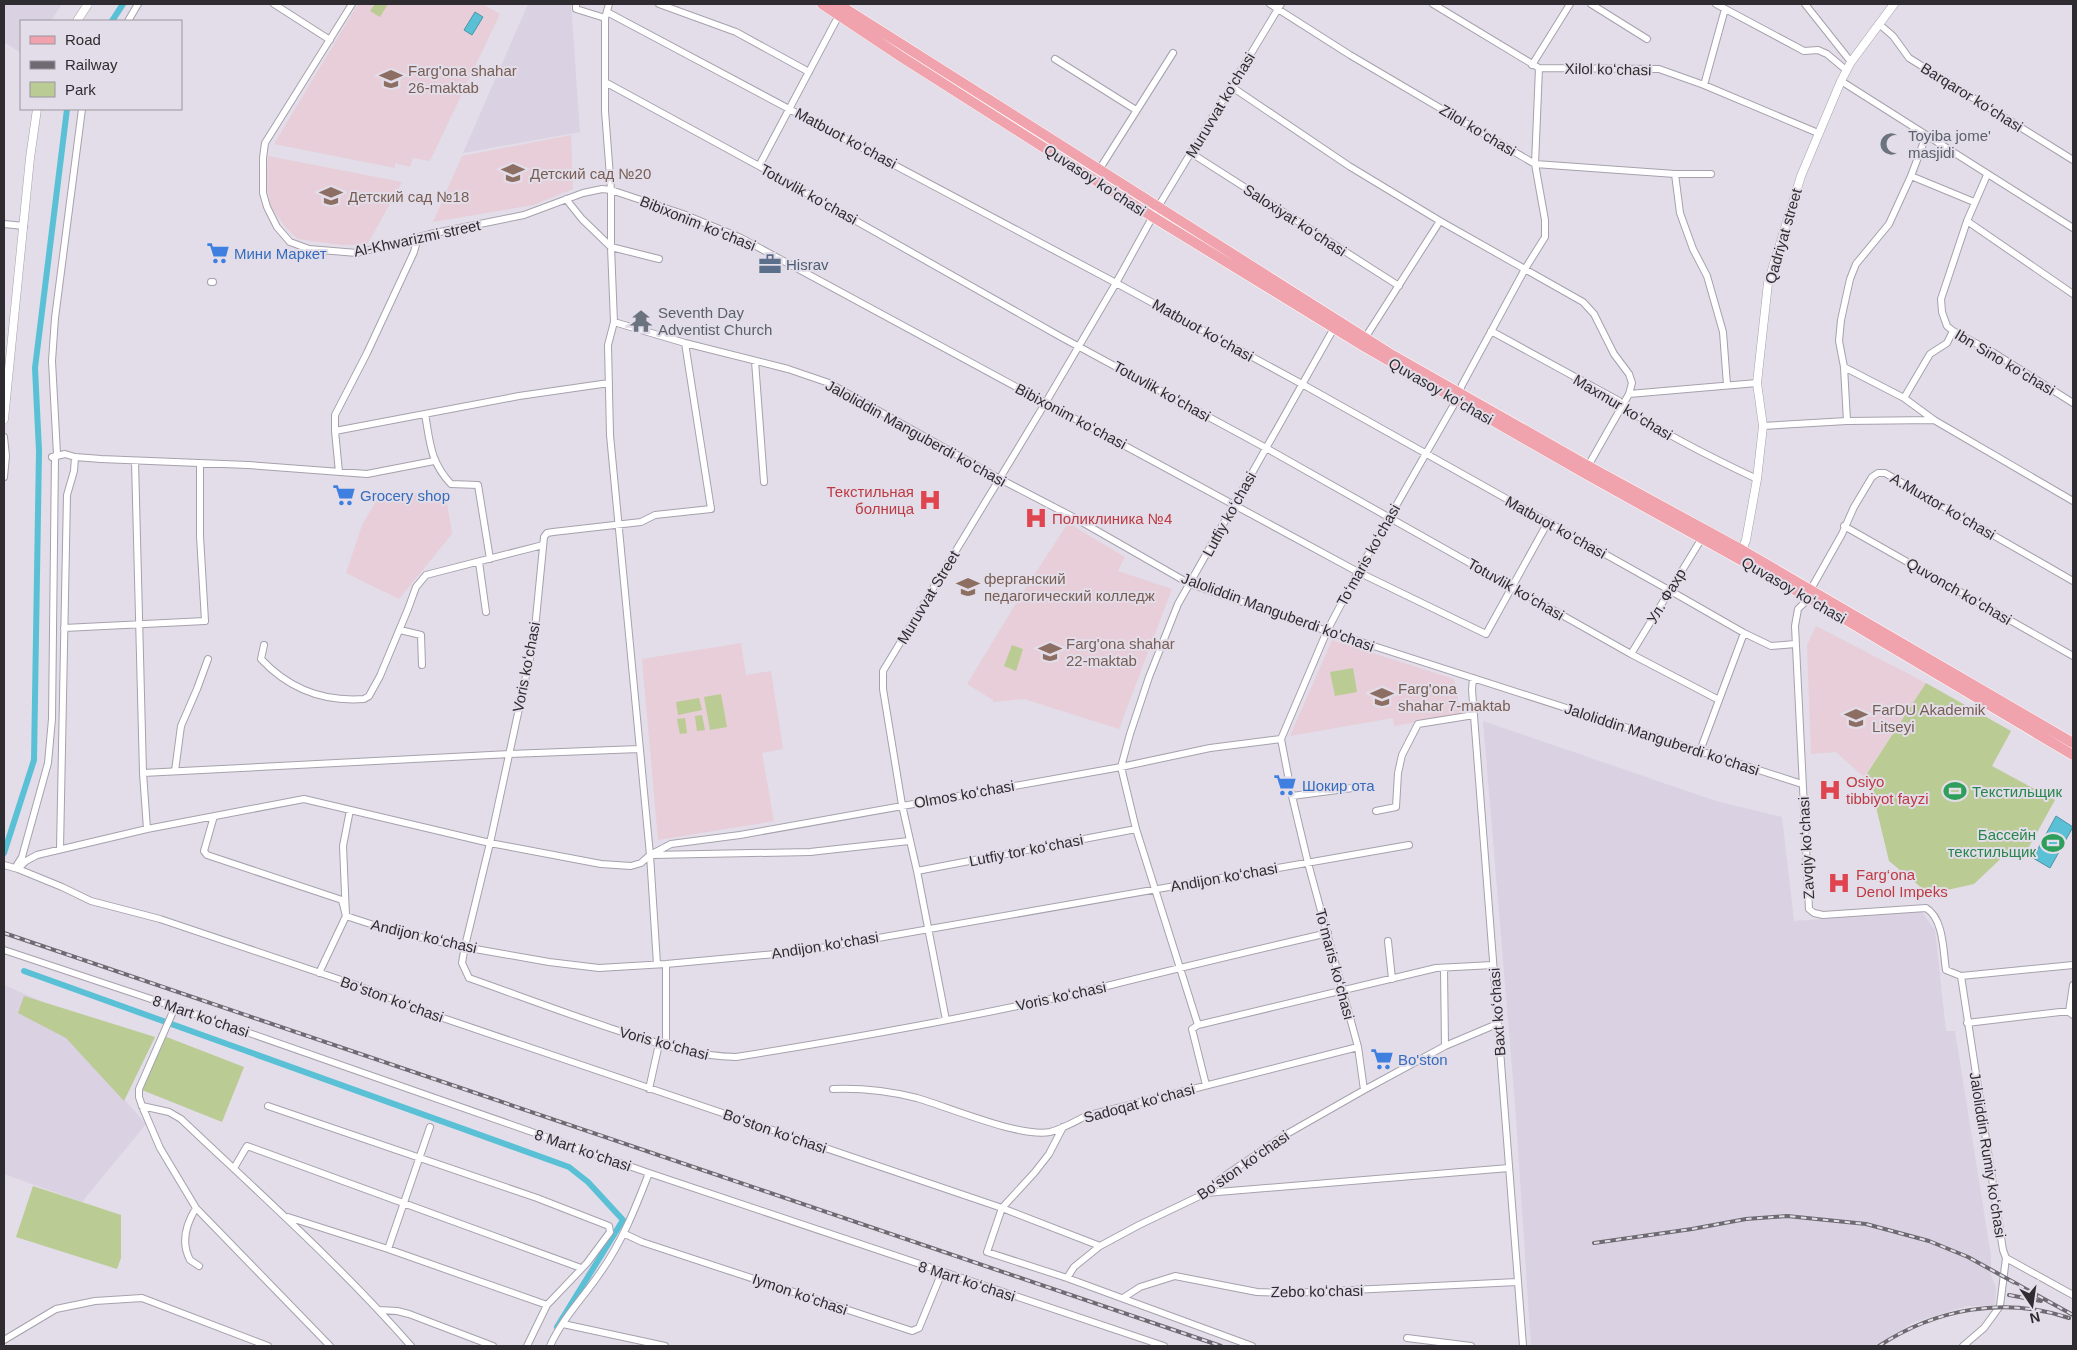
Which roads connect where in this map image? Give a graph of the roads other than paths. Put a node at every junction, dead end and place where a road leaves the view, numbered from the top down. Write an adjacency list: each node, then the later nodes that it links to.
1 (88, 4): 21 (street)
2 (138, 4): 22 (street)
3 (274, 4): 25 (street)
4 (352, 4): 25 (street, Al-Khwarizmi street)
5 (576, 4): 19 (street, Matbuot koʻchasi)
6 (609, 4): 19 (street)
7 (659, 4): 32 (street)
8 (822, 4): 20 (main road, Quvasoy koʻchasi)
9 (838, 4): 47 (main road, Quvasoy koʻchasi)
10 (1270, 4): 17 (street, Zilol koʻchasi)
11 (1432, 4): 29 (street, Xilol koʻchasi)
12 (1570, 4): 29 (street)
13 (1591, 4): 24 (street)
14 (1716, 4): 18 (street)
15 (1805, 4): 28 (street)
16 (1894, 4): 23 (street, Qadriyat street)
17 (1280, 6): 36 (street, Muruvvat ko'chasi); 45 (street, Zilol koʻchasi)
18 (1725, 9): 31 (street); 35 (street)
19 (606, 15): 34 (street); 37 (street, Matbuot koʻchasi)
20 (839, 15): 32 (street); 57 (main road, Quvasoy koʻchasi)
21 (78, 20)
22 (129, 20)
23 (1879, 24): 28 (street, Qadriyat street); 44 (street, Barqaror koʻchasi)
24 (1646, 39)
25 (330, 40): 63 (street, Al-Khwarizmi street)
26 (1173, 53): 40 (street)
27 (1055, 59): 40 (street)
28 (1851, 62): 31 (street, Qadriyat street)
29 (1532, 65): 30 (street, Xilol koʻchasi)
30 (1539, 68): 35 (street, Xilol koʻchasi); 45 (street, Toʻmaris koʻchasi)
31 (1846, 70): 33 (street, Qadriyat street)
32 (809, 72): 37 (street)
33 (1841, 80): 41 (street, Qadriyat street); 42 (street)
34 (606, 82): 46 (street, Totuvlik koʻchasi); 53 (street)
35 (1704, 85): 41 (street, Xilol koʻchasi)
36 (1232, 87): 43 (street, Muruvvat ko'chasi); 58 (street)
37 (790, 108): 46 (street); 67 (street, Matbuot koʻchasi)
38 (37, 110): 61 (street)
39 (82, 110): 100 (street)
40 (1136, 110): 47 (street)
41 (1818, 133): 81 (street, Qadriyat street)
42 (1926, 136): 50 (street); 51 (street)
43 (1191, 153): 56 (street, Muruvvat ko'chasi); 68 (street, Saloxiyat koʻchasi)
44 (2073, 160)
45 (1534, 164): 48 (street, Zilol koʻchasi); 66 (street, Toʻmaris koʻchasi)
46 (759, 166): 76 (street, Totuvlik koʻchasi)
47 (1099, 170): 56 (main road, Quvasoy koʻchasi)
48 (1675, 174): 49 (street, Zilol koʻchasi); 83 (street)
49 (1711, 174)
50 (1987, 175): 55 (street, Ibn Sino koʻchasi); 62 (street)
51 (1911, 176): 55 (street); 78 (street)
52 (602, 189): 53 (street, Bibixonim koʻchasi); 54 (street, Al-Khwarizmi street)
53 (611, 190): 64 (street); 87 (street, Bibixonim koʻchasi)
54 (566, 199): 63 (street, Al-Khwarizmi street); 64 (street)
55 (1974, 202): 59 (street, Ibn Sino koʻchasi)
56 (1158, 206): 57 (street, Muruvvat ko'chasi); 74 (main road, Quvasoy koʻchasi)
57 (1153, 217): 67 (street, Muruvvat Street); 71 (main road, Quvasoy koʻchasi)
58 (1440, 221): 66 (street); 68 (street)
59 (1967, 221): 69 (street); 73 (street, Ibn Sino koʻchasi)
60 (4, 224): 61 (street)
61 (24, 226): 79 (street)
62 (2073, 228)
63 (418, 237): 95 (street)
64 (611, 247): 65 (street); 70 (street)
65 (659, 259)
66 (1525, 269): 72 (street, Toʻmaris koʻchasi); 84 (street)
67 (1116, 283): 76 (street, Muruvvat Street); 82 (street, Matbuot koʻchasi)
68 (1399, 286): 74 (street)
69 (2073, 294)
70 (614, 322): 75 (street, Jaloliddin Manguberdi ko'chasi); 80 (street)
71 (1334, 328): 82 (street, Lutfiy koʻchasi); 85 (main road, Quvasoy koʻchasi)
72 (1491, 331): 85 (street, Toʻmaris koʻchasi); 89 (street, Maxmur koʻchasi)
73 (1953, 331): 86 (street); 88 (street, Ibn Sino koʻchasi)
74 (1368, 340): 85 (main road, Quvasoy koʻchasi)
75 (685, 343): 77 (street, Jaloliddin Manguberdi ko'chasi); 115 (street)
76 (1079, 344): 87 (street, Muruvvat Street); 97 (street, Totuvlik koʻchasi)
77 (755, 361): 108 (street, Jaloliddin Manguberdi ko'chasi); 110 (street)
78 (1844, 367): 86 (street); 93 (street)
79 (5, 382): 91 (street)
80 (609, 383): 90 (street); 115 (street)
81 (1758, 383): 83 (street); 94 (street, Qadriyat street)
82 (1302, 384): 97 (street, Lutfiy koʻchasi); 99 (street, Matbuot koʻchasi)
83 (1728, 385): 84 (street)
84 (1629, 394): 89 (street)
85 (1457, 397): 99 (street, Toʻmaris koʻchasi); 105 (main road, Quvasoy koʻchasi); 117 (main road, Quvasoy koʻchasi)
86 (1904, 398): 92 (street)
87 (1046, 402): 108 (street, Muruvvat Street); 112 (street, Bibixonim koʻchasi)
88 (2073, 403)
89 (1621, 406): 105 (street); 109 (street, Maxmur koʻchasi)
90 (425, 414): 95 (street); 103 (street)
91 (4, 419)
92 (1934, 420): 93 (street); 111 (street)
93 (1847, 421): 94 (street)
94 (1763, 426): 109 (street, Qadriyat street)
95 (335, 431): 106 (street)
96 (4, 437): 98 (street)
97 (1266, 448): 112 (street, Lutfiy koʻchasi); 113 (street, Totuvlik koʻchasi)
98 (5, 449): 107 (street)
99 (1425, 453): 113 (street, Toʻmaris koʻchasi); 114 (street, Matbuot koʻchasi)
100 (54, 456): 101 (street); 167 (street)
101 (75, 457): 102 (street); 130 (street)
102 (135, 461): 104 (street); 129 (street)
103 (434, 461): 106 (street); 120 (street)
104 (200, 464): 106 (street); 129 (street)
105 (1585, 465): 119 (main road, Quvasoy koʻchasi)
106 (340, 472)
107 (4, 477)
108 (1000, 479): 124 (street, Jaloliddin Manguberdi ko'chasi); 155 (street, Muruvvat Street)
109 (1757, 479): 119 (street, Qadriyat street)
110 (764, 482)
111 (2073, 501)
112 (1235, 505): 122 (street, Bibixonim koʻchasi); 124 (street, Lutfiy koʻchasi)
113 (1389, 517): 122 (street, Toʻmaris koʻchasi); 125 (street, Totuvlik koʻchasi)
114 (1548, 522): 125 (street); 126 (street, Matbuot koʻchasi)
115 (618, 524): 118 (street); 145 (street)
116 (1844, 526): 123 (street, A.Muxtor koʻchasi); 127 (street, A.Muxtor koʻchasi); 137 (street, Quvonch koʻchasi)
117 (1702, 538): 126 (street, Ул. Фахр); 127 (main road, Quvasoy koʻchasi)
118 (543, 546): 120 (street); 147 (street, Voris koʻchasi)
119 (1742, 550): 127 (main road, Quvasoy koʻchasi)
120 (490, 559): 121 (street)
121 (479, 562): 128 (street); 131 (street)
122 (1358, 572): 125 (street, Bibixonim koʻchasi); 132 (street, Toʻmaris koʻchasi)
123 (2073, 581)
124 (1190, 584): 132 (street, Jaloliddin Manguberdi ko'chasi); 149 (street, Lutfiy koʻchasi)
125 (1511, 587): 136 (street, Totuvlik koʻchasi)
126 (1670, 590): 133 (street, Matbuot koʻchasi); 136 (street, Ул. Фахр)
127 (1810, 593): 135 (street, Zavqiy koʻchasi); 144 (main road, Quvasoy koʻchasi); 148 (main road, Quvasoy koʻchasi)
128 (486, 612)
129 (139, 626): 130 (street); 151 (street)
130 (64, 628): 164 (street)
131 (400, 630): 134 (street); 139 (street)
132 (1327, 632): 140 (street, Jaloliddin Manguberdi ko'chasi); 143 (street, Toʻmaris koʻchasi)
133 (1744, 633): 135 (street, Matbuot koʻchasi); 141 (street)
134 (264, 644)
135 (1795, 644): 152 (street, Zavqiy koʻchasi)
136 (1631, 654): 141 (street, Totuvlik koʻchasi)
137 (2073, 656)
138 (208, 659): 150 (street)
139 (422, 665)
140 (1473, 678): 142 (street, Baxt koʻchasi); 146 (street, Jaloliddin Manguberdi ko'chasi)
141 (1719, 700): 146 (street)
142 (1474, 715): 157 (street); 178 (street, Baxt koʻchasi)
143 (1280, 739): 149 (street, Olmos koʻchasi); 154 (street, Toʻmaris koʻchasi)
144 (2073, 744)
145 (640, 749): 147 (street); 165 (street)
146 (1700, 751): 152 (street, Jaloliddin Manguberdi ko'chasi)
147 (510, 754): 150 (street); 162 (street, Voris koʻchasi)
148 (2073, 755)
149 (1121, 767): 155 (street, Olmos koʻchasi); 160 (street, Lutfiy koʻchasi)
150 (175, 771): 151 (street)
151 (143, 773): 159 (street)
152 (1802, 784): 183 (street, Zavqiy koʻchasi)
153 (1360, 787): 154 (street)
154 (1292, 796): 166 (street, Toʻmaris koʻchasi)
155 (902, 805): 161 (street, Muruvvat Street); 165 (street, Olmos koʻchasi)
156 (350, 810): 158 (street, Olmos koʻchasi); 162 (street, Olmos koʻchasi); 170 (street)
157 (1376, 811)
158 (214, 816): 159 (street, Olmos koʻchasi); 170 (street)
159 (147, 829): 164 (street, Olmos koʻchasi)
160 (1136, 829): 168 (street, Lutfiy tor koʻchasi); 169 (street, Lutfiy koʻchasi)
161 (910, 842): 165 (street); 168 (street, Muruvvat Street)
162 (490, 843): 165 (street, Olmos koʻchasi); 174 (street, Voris koʻchasi)
163 (1409, 845): 166 (street, Andijon koʻchasi)
164 (60, 850): 167 (street, Olmos koʻchasi)
165 (650, 855): 176 (street)
166 (1308, 863): 169 (street, Andijon koʻchasi); 172 (street, Toʻmaris koʻchasi)
167 (11, 867): 182 (street, Boʻston koʻchasi)
168 (917, 871): 171 (street, Muruvvat Street)
169 (1154, 889): 171 (street, Andijon koʻchasi); 180 (street, Lutfiy koʻchasi)
170 (346, 916): 174 (street, Andijon koʻchasi); 182 (street)
171 (928, 928): 177 (street, Andijon koʻchasi); 189 (street, Muruvvat Street)
172 (1328, 933): 180 (street, Voris koʻchasi); 186 (street, Toʻmaris koʻchasi)
173 (1388, 941): 184 (street)
174 (465, 946): 176 (street, Andijon koʻchasi); 193 (street, Voris koʻchasi)
175 (4, 950): 187 (street, 8 Mart koʻchasi)
176 (657, 964): 177 (street, Andijon koʻchasi)
177 (666, 964): 193 (street)
178 (1493, 966): 181 (street); 191 (street, Baxt koʻchasi)
179 (2073, 966): 183 (street)
180 (1179, 967): 189 (street, Voris koʻchasi); 192 (street, Lutfiy koʻchasi)
181 (1444, 968): 184 (street); 194 (street)
182 (319, 973): 197 (street, Boʻston koʻchasi)
183 (1961, 976): 190 (street, Jaloliddin Rumiy koʻchasi)
184 (1392, 979): 186 (street)
185 (2073, 985): 188 (street)
186 (1342, 991): 192 (street); 195 (street, Toʻmaris koʻchasi)
187 (174, 1009): 200 (street); 207 (street, 8 Mart koʻchasi)
188 (2071, 1013): 190 (street)
189 (946, 1020): 193 (street, Voris koʻchasi)
190 (1967, 1023): 216 (street, Jaloliddin Rumiy koʻchasi)
191 (1497, 1024): 194 (street, Boʻston koʻchasi); 206 (street, Baxt koʻchasi)
192 (1198, 1025): 196 (street)
193 (662, 1045): 197 (street)
194 (1445, 1046): 199 (street, Boʻston koʻchasi)
195 (1358, 1047): 196 (street, Sadoqat koʻchasi); 199 (street, Toʻmaris koʻchasi)
196 (1206, 1085): 203 (street, Sadoqat koʻchasi)
197 (649, 1089): 211 (street, Boʻston koʻchasi)
198 (833, 1089): 203 (street, Sadoqat koʻchasi)
199 (1364, 1090): 208 (street, Boʻston koʻchasi)
200 (142, 1106): 205 (street); 210 (street)
201 (268, 1106): 204 (street)
202 (430, 1127): 204 (street)
203 (1063, 1127): 211 (street)
204 (419, 1158): 209 (street); 218 (street)
205 (234, 1168): 209 (street); 212 (street)
206 (1509, 1168): 208 (street); 221 (street, Baxt koʻchasi)
207 (649, 1173): 213 (street); 219 (street, 8 Mart koʻchasi)
208 (1206, 1194): 214 (street, Boʻston koʻchasi)
209 (404, 1202): 215 (street); 218 (street)
210 (196, 1208): 217 (street); 231 (street)
211 (1002, 1208): 214 (street, Boʻston koʻchasi); 220 (street)
212 (287, 1217): 215 (street); 226 (street)
213 (625, 1234): 219 (street, Iymon koʻchasi); 227 (street)
214 (1100, 1246): 220 (street)
215 (388, 1249): 225 (street)
216 (2006, 1258): 223 (street, Jaloliddin Rumiy koʻchasi); 241 (street)
217 (199, 1266)
218 (581, 1268): 225 (street)
219 (942, 1272): 237 (street, 8 Mart koʻchasi)
220 (1066, 1278): 224 (street)
221 (1517, 1282): 224 (street, Zebo koʻchasi); 240 (street, Baxt koʻchasi)
222 (2073, 1286): 223 (street)
223 (2071, 1294)
224 (1123, 1298): 238 (street)
225 (547, 1305): 234 (street)
226 (379, 1310): 232 (street); 233 (street)
227 (563, 1324): 235 (street); 236 (street)
228 (1407, 1338): 239 (street)
229 (4, 1340): 230 (street)
230 (268, 1346)
231 (330, 1346)
232 (411, 1346)
233 (493, 1346)
234 (527, 1346)
235 (550, 1346)
236 (665, 1346)
237 (1164, 1346)
238 (1252, 1346)
239 (1471, 1346)
240 (1523, 1346)
241 (1963, 1346)

